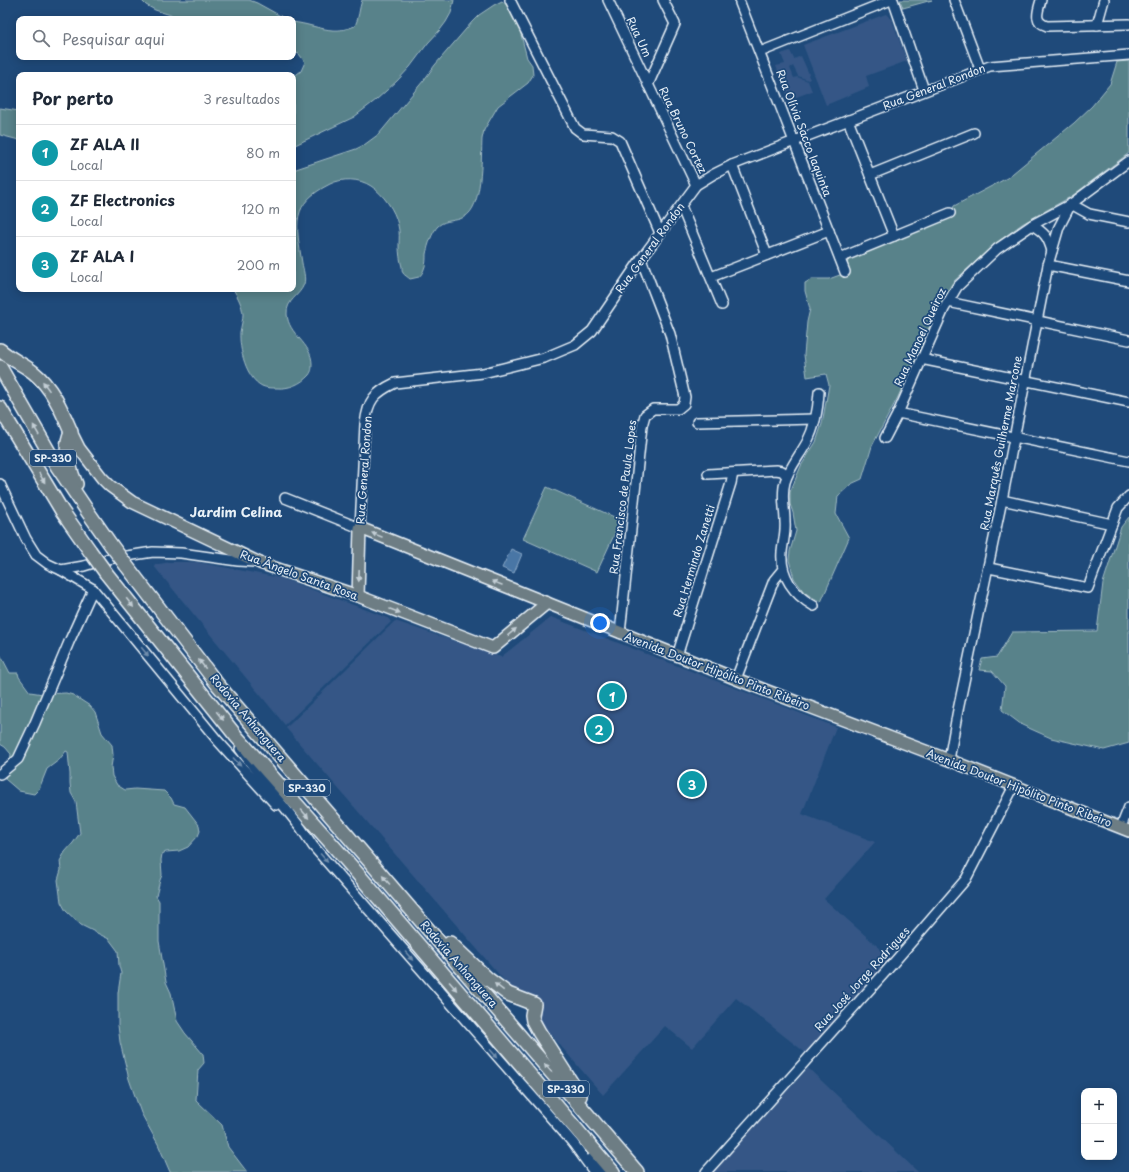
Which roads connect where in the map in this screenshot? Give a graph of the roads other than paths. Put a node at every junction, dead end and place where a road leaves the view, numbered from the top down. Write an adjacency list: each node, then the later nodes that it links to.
1 (510, 0): 29 (street)
2 (608, 0): 14 (street, Rua Um)
3 (662, 0): 14 (street)
4 (892, 0): 11 (street); 15 (street)
5 (954, 0): 13 (street)
6 (1041, 0): 10 (street)
7 (1104, 0): 10 (street)
8 (740, 3): 11 (street, Rua Olívia Sacco Iaquinta)
9 (1129, 24): 10 (street)
10 (1097, 25)
11 (760, 52): 18 (street, Rua Olívia Sacco Iaquinta)
12 (1129, 55): 13 (street, Rua General Rondon)
13 (980, 69): 15 (street, Rua General Rondon)
14 (648, 85): 22 (street, Rua Bruno Cortez)
15 (924, 90): 16 (street, Rua General Rondon)
16 (848, 120): 18 (street, Rua General Rondon); 21 (street)
17 (974, 133): 21 (street)
18 (794, 141): 20 (street, Rua General Rondon); 28 (street, Rua Olívia Sacco Iaquinta)
19 (1129, 161): 23 (street, Rua Marquês Guilherme Marcone)
20 (732, 165): 22 (street, Rua General Rondon); 32 (street)
21 (870, 175): 30 (street)
22 (696, 185): 24 (street, Rua General Rondon)
23 (1071, 204): 26 (street); 27 (street, Rua Manoel Queiroz); 31 (street, Rua Marquês Guilherme Marcone)
24 (681, 206): 29 (street, Rua General Rondon); 37 (street)
25 (950, 213): 30 (street)
26 (1129, 222)
27 (1032, 225): 31 (street); 39 (street, Rua Manoel Queiroz)
28 (829, 231): 32 (street); 33 (street, Rua Olívia Sacco Iaquinta)
29 (660, 233): 34 (street, Rua General Rondon)
30 (894, 236): 33 (street)
31 (1052, 251): 35 (street, Rua Marquês Guilherme Marcone)
32 (767, 256): 37 (street)
33 (840, 258): 36 (street, Rua Olívia Sacco Iaquinta)
34 (641, 259): 66 (street, Rua General Rondon); 75 (street, Rua Francisco de Paula Lopes)
35 (1048, 265): 38 (street); 41 (street, Rua Marquês Guilherme Marcone)
36 (845, 272)
37 (711, 277): 40 (street)
38 (1129, 281)
39 (948, 302): 41 (street); 44 (street, Rua Manoel Queiroz)
40 (722, 304)
41 (1037, 321): 42 (street); 46 (street, Rua Marquês Guilherme Marcone)
42 (1129, 340)
43 (0, 350): 53 (highway, one-way to 43)
44 (921, 359): 46 (street); 50 (street, Rua Manoel Queiroz)
45 (0, 368): 64 (highway, Rodovia Anhanguera / SP-330, one-way to 45)
46 (1026, 381): 48 (street); 54 (street, Rua Marquês Guilherme Marcone)
47 (819, 392): 51 (street)
48 (1129, 402)
49 (0, 408): 78 (highway, Rodovia Anhanguera / SP-330, one-way to 78, bridge)
50 (898, 413): 54 (street); 55 (street, Rua Manoel Queiroz)
51 (815, 419): 52 (street); 59 (street)
52 (697, 422)
53 (71, 432): 64 (highway); 67 (main road, Rua Ângelo Santa Rosa)
54 (1014, 437): 56 (street); 63 (street, Rua Marquês Guilherme Marcone)
55 (885, 438)
56 (1129, 461)
57 (733, 473): 58 (street); 59 (street); 76 (street, Rua Hermindo Zanetti)
58 (708, 474)
59 (787, 476): 69 (street)
60 (0, 484): 70 (street)
61 (1129, 496): 65 (street)
62 (285, 498): 66 (street, Avenida Doutor Hipólito Pinto Ribeiro)
63 (1002, 500): 65 (street); 68 (street, Rua Marquês Guilherme Marcone)
64 (88, 512): 85 (highway, Rodovia Anhanguera / SP-330, one-way to 64, bridge)
65 (1112, 524): 68 (street)
66 (360, 528): 72 (main road, Rua General Rondon, one-way to 72); 73 (main road, Avenida Doutor Hipólito Pinto Ribeiro, one-way to 66)
67 (260, 563): 70 (street); 72 (main road, Rua Ângelo Santa Rosa)
68 (989, 568): 79 (street, Rua Marquês Guilherme Marcone)
69 (783, 569): 74 (street); 77 (street)
70 (61, 570): 71 (street)
71 (93, 589): 80 (street); 84 (street, one-way to 84)
72 (358, 596): 73 (main road, Rua Ângelo Santa Rosa, one-way to 73)
73 (547, 603): 75 (main road, Avenida Doutor Hipólito Pinto Ribeiro)
74 (814, 606)
75 (620, 633): 76 (main road, Avenida Doutor Hipólito Pinto Ribeiro)
76 (677, 656): 77 (main road, Avenida Doutor Hipólito Pinto Ribeiro)
77 (736, 679): 79 (main road, Avenida Doutor Hipólito Pinto Ribeiro)
78 (236, 736): 84 (street); 86 (highway, Rodovia Anhanguera / SP-330, one-way to 86)
79 (949, 760): 81 (main road, Avenida Doutor Hipólito Pinto Ribeiro)
80 (0, 774)
81 (1014, 786): 83 (main road, Avenida Doutor Hipólito Pinto Ribeiro); 92 (street, Rua José Jorge Rodrigues)
82 (1129, 807): 83 (street)
83 (1125, 829)
84 (313, 846): 88 (street, one-way to 88)
85 (404, 901): 87 (highway, Rodovia Anhanguera / SP-330, one-way to 85); 87 (highway, one-way to 85)
86 (566, 1117): 89 (street); 90 (highway, Rodovia Anhanguera / SP-330)
87 (604, 1133): 91 (highway, Rodovia Anhanguera / SP-330)
88 (594, 1172)
89 (602, 1172)
90 (613, 1172)
91 (637, 1172)
92 (706, 1172)

